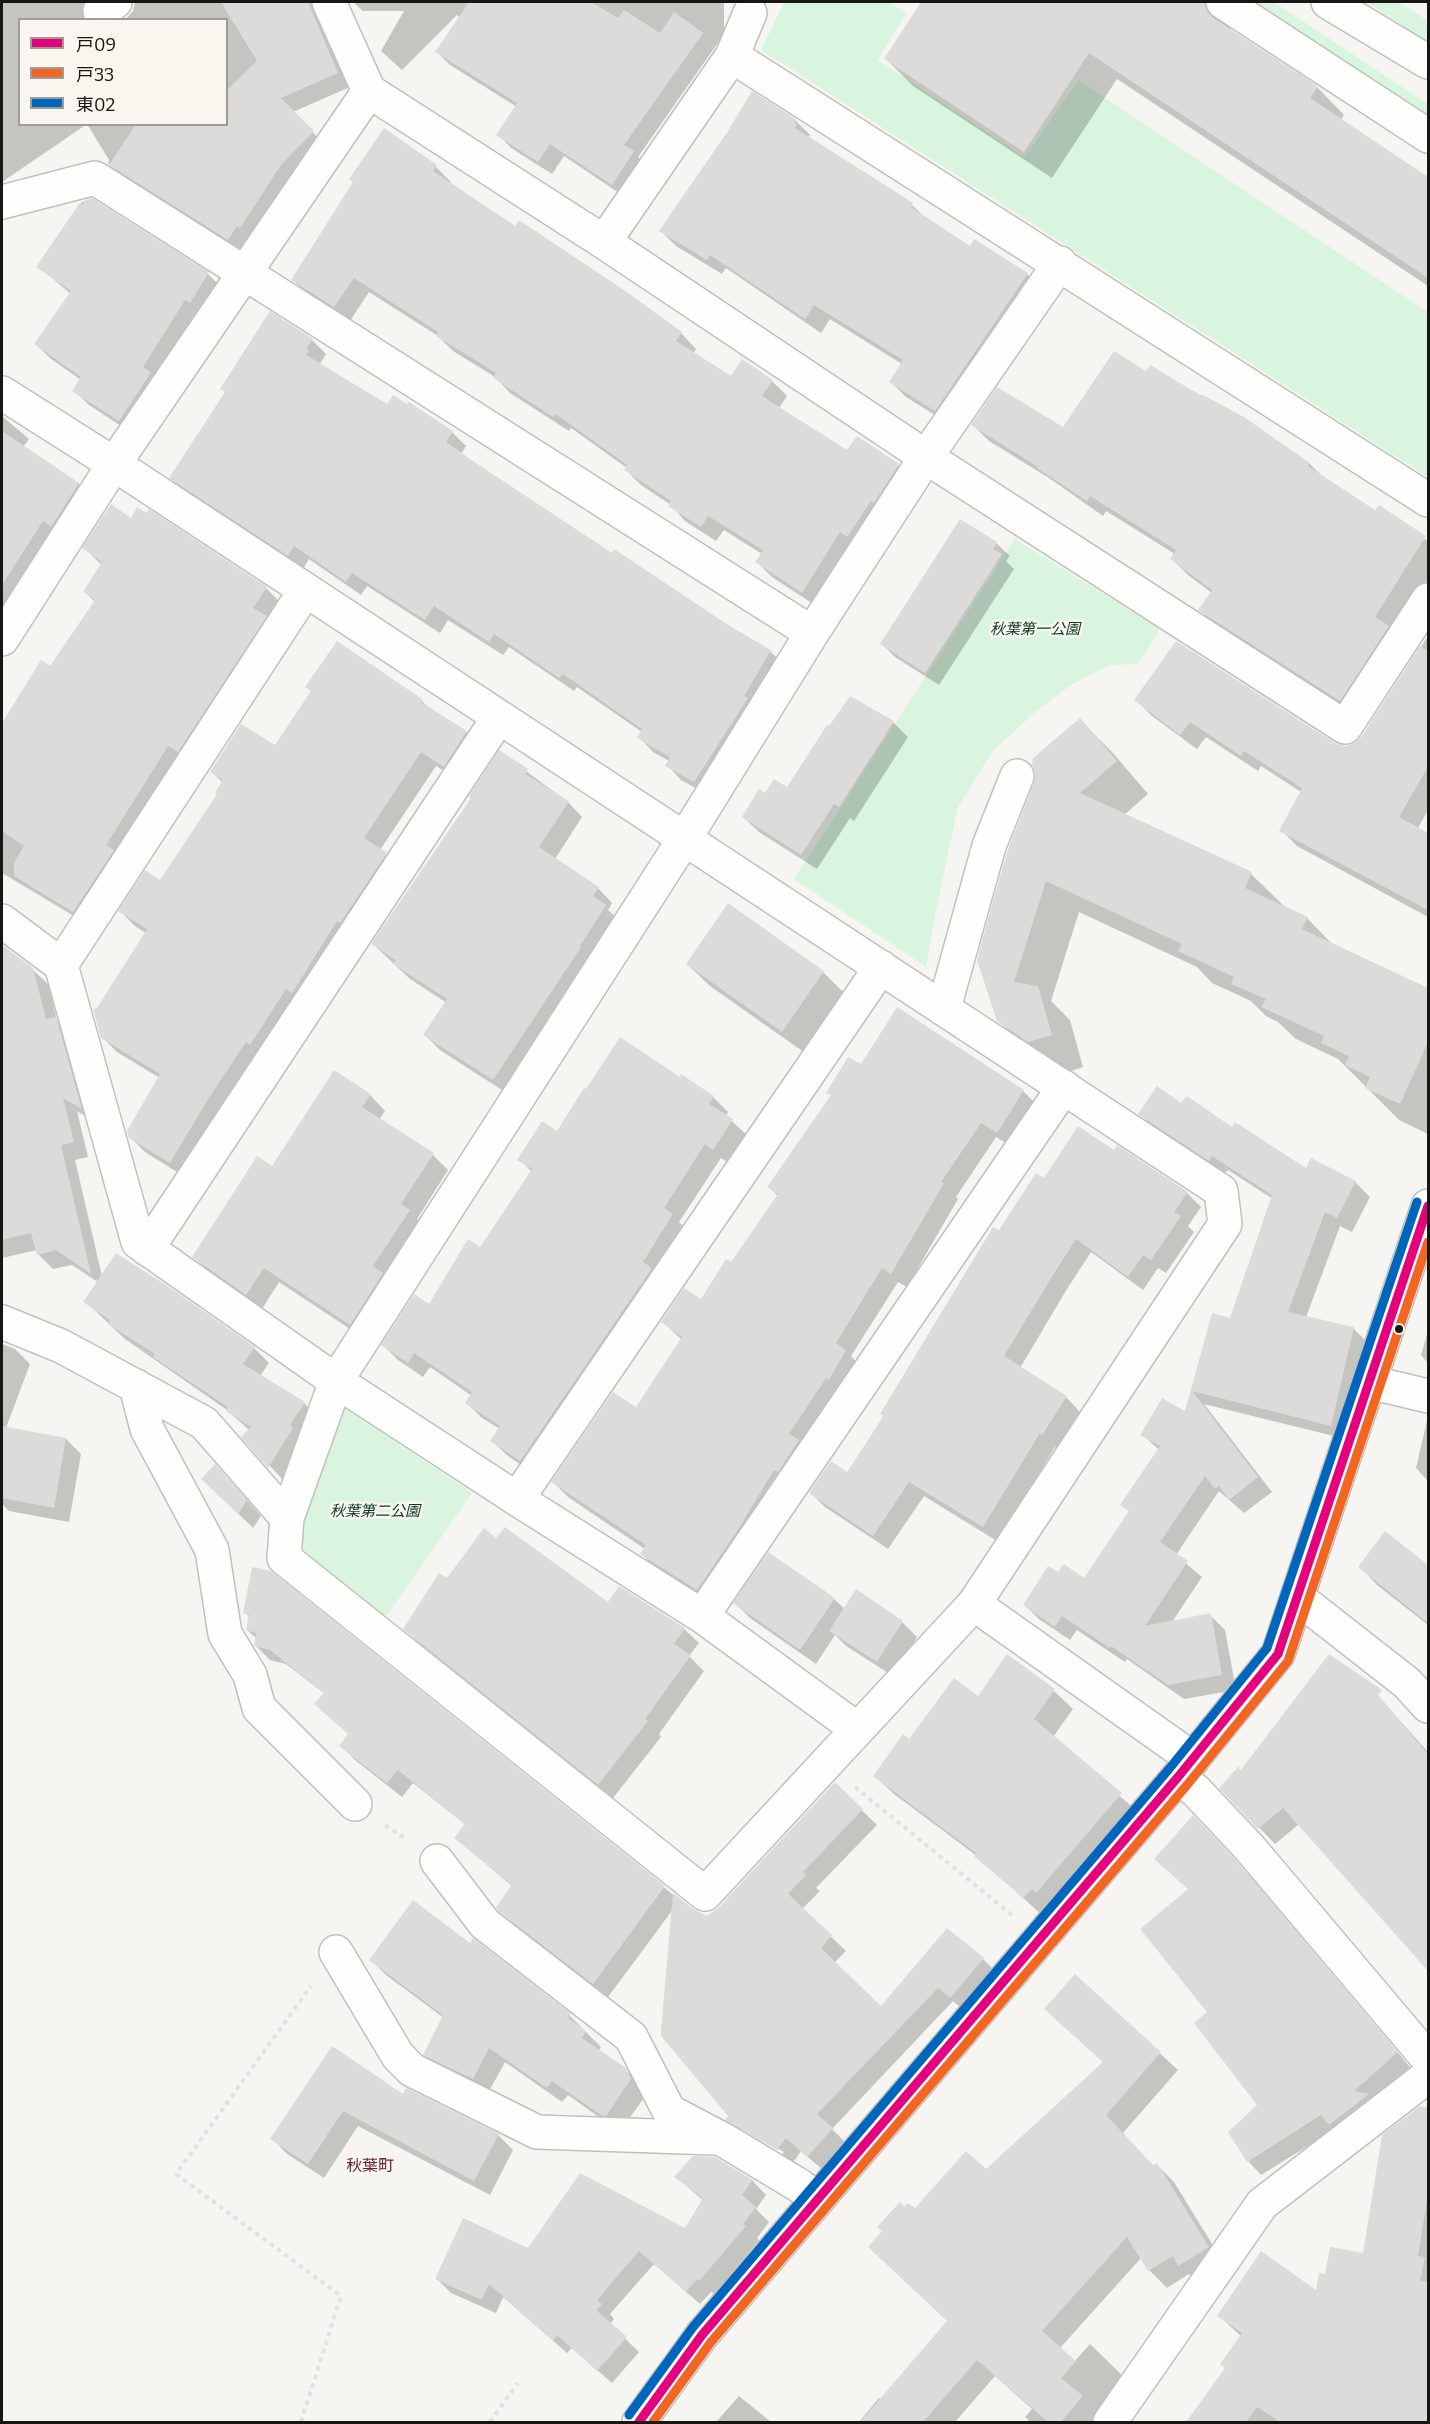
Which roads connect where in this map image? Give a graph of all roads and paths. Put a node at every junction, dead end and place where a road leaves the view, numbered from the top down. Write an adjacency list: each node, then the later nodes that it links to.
1 (329, 2): 7 (street)
2 (1223, 2): 8 (street)
3 (1328, 2): 6 (street)
4 (750, 13): 5 (street)
5 (732, 56): 10 (street); 11 (street)
6 (1428, 62)
7 (369, 91): 10 (street); 12 (street)
8 (1428, 136)
9 (2, 202): 12 (street)
10 (604, 242): 14 (street)
11 (1060, 263): 14 (street); 16 (street)
12 (244, 274): 15 (street); 20 (street)
13 (2, 393): 15 (street)
14 (926, 457): 18 (street); 20 (street)
15 (114, 464): 17 (street); 19 (street)
16 (1428, 500)
17 (306, 591): 22 (street); 26 (street)
18 (1428, 600)
19 (11, 605): 21 (street)
20 (812, 633): 24 (street)
21 (2, 639)
22 (499, 717): 24 (street); 31 (street)
23 (1017, 776): 28 (street)
24 (685, 838): 27 (street); 33 (street)
25 (2, 921): 26 (street)
26 (61, 964): 31 (street)
27 (881, 967): 28 (street); 37 (street)
28 (944, 1008): 29 (street)
29 (1064, 1087): 40 (street); 41 (street)
30 (1428, 1206): 34 (street)
31 (147, 1249): 33 (street)
32 (2, 1322): 35 (street)
33 (336, 1381): 37 (street); 38 (street)
34 (1369, 1382): 36 (street); 39 (street)
35 (136, 1386): 38 (street); 46 (street)
36 (1428, 1396)
37 (517, 1499): 41 (street)
38 (286, 1518): 44 (street)
39 (1297, 1598): 42 (street); 45 (street)
40 (974, 1604): 43 (street); 45 (street)
41 (702, 1616): 43 (street)
42 (1428, 1706)
43 (857, 1729): 44 (street)
44 (826, 1763): 48 (path)
45 (1185, 1768): 48 (street); 50 (street)
46 (355, 1804): 47 (path)
47 (437, 1861): 52 (street)
48 (1040, 1938): 53 (street)
49 (336, 1952): 52 (street); 55 (path)
50 (1428, 2059)
51 (1428, 2076): 58 (street)
52 (722, 2139): 53 (street)
53 (817, 2199): 57 (street)
54 (518, 2383): 56 (path)
55 (301, 2422)
56 (490, 2422)
57 (639, 2422)
58 (1110, 2422)

